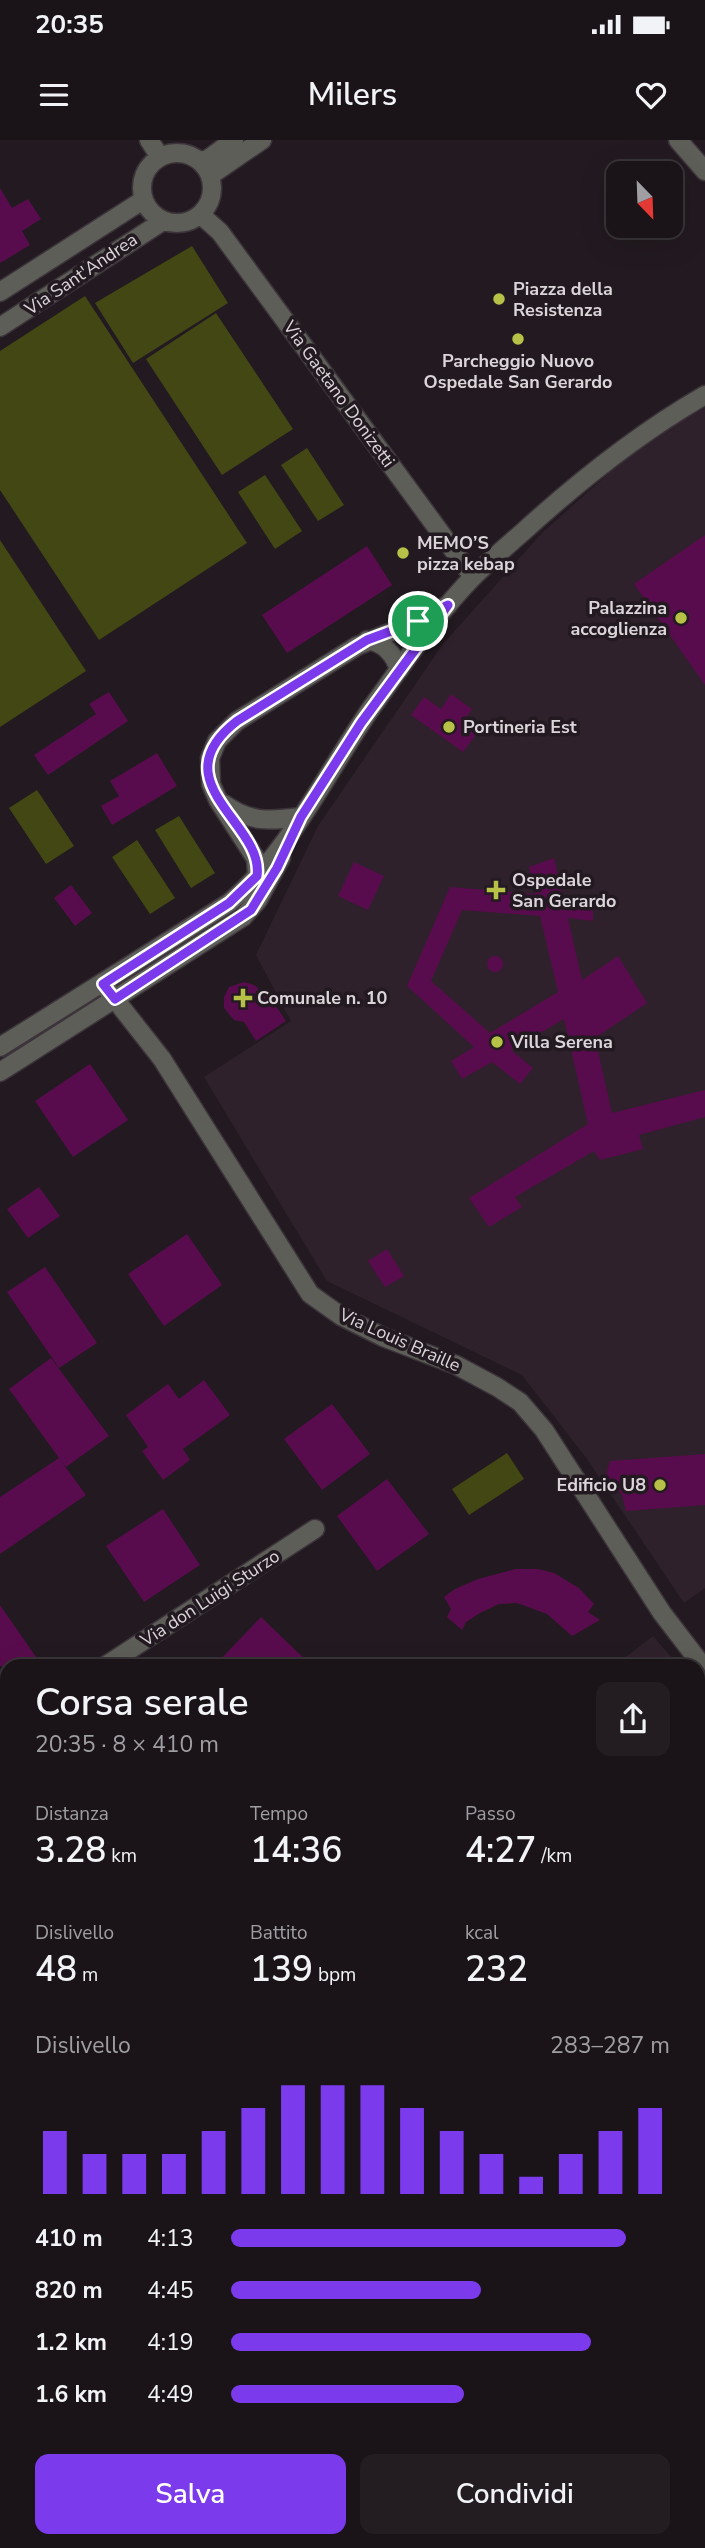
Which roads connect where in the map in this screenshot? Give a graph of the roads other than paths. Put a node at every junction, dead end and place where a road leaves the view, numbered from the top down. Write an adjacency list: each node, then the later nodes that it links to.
1 (149, 140): 5 (street)
2 (234, 140): 6 (street)
3 (262, 140): 6 (street)
4 (678, 140): 7 (street)
5 (160, 157): 6 (street); 8 (street)
6 (206, 168): 9 (street)
7 (705, 171)
8 (143, 200): 10 (street); 11 (street, Via Sant'Andrea)
9 (201, 215): 10 (street); 14 (street, Via Gaetano Donizetti)
10 (163, 221): 12 (street, Via Sant'Andrea)
11 (0, 292)
12 (0, 327)
13 (705, 394): 14 (street)
14 (473, 577): 15 (street)
15 (448, 605): 16 (street); 17 (street)
16 (367, 640): 17 (street); 18 (street)
17 (400, 670): 19 (street)
18 (218, 800): 19 (street); 20 (street)
19 (301, 817): 20 (street); 22 (street)
20 (257, 876): 21 (street)
21 (103, 984): 22 (street, Via Louis Braille); 23 (street)
22 (115, 999): 24 (street); 27 (street, Via Louis Braille)
23 (0, 1047)
24 (0, 1072)
25 (315, 1529): 26 (street, Via don Luigi Sturzo)
26 (116, 1659)
27 (696, 1659)

